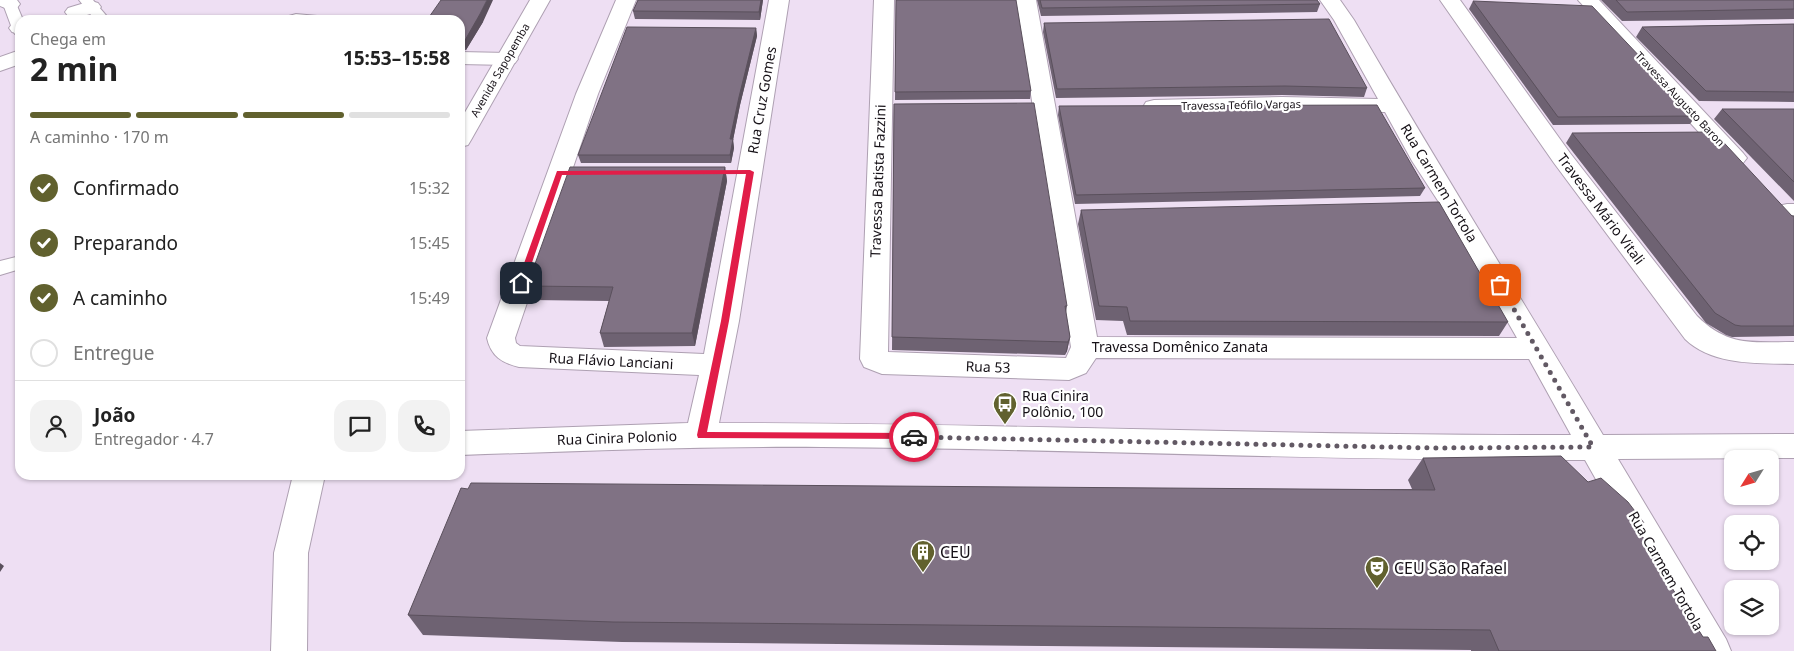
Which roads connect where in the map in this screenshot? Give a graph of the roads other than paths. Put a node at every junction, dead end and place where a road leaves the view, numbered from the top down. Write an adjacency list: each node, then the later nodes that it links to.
1 (540, 0): 15 (street, Avenida Sapopemba)
2 (626, 0): 35 (street, Rua Flávio Lanciani)
3 (779, 0): 35 (street, Rua Cruz Gomes)
4 (884, 0): 34 (street, Travessa Batista Fazzini)
5 (1026, 0): 31 (street, Travessa Domênico Zanata)
6 (1457, 1): 24 (street, Travessa Mário Vitali)
7 (7, 2): 10 (lane)
8 (1586, 4): 12 (street, Travessa Augusto Baron)
9 (1333, 14): 17 (street, Rua Carmem Tortola)
10 (15, 19)
11 (1644, 28): 12 (street)
12 (1615, 29): 19 (street, Travessa Augusto Baron)
13 (15, 58): 16 (street)
14 (465, 58): 15 (street)
15 (508, 59): 21 (street, Avenida Sapopemba)
16 (0, 65)
17 (1393, 106): 18 (street, Travessa Teófilo Vargas); 27 (street, Rua Carmem Tortola)
18 (1133, 107)
19 (1692, 110): 20 (street); 23 (street, Travessa Augusto Baron)
20 (1720, 110)
21 (466, 119)
22 (1682, 133): 23 (street)
23 (1711, 133): 26 (street, Travessa Augusto Baron)
24 (1545, 134): 25 (street); 33 (street, Travessa Mário Vitali)
25 (1574, 134)
26 (1746, 169)
27 (1454, 206): 28 (street); 32 (street, Rua Carmem Tortola)
28 (1424, 207)
29 (15, 264): 30 (lane)
30 (0, 268)
31 (1085, 347): 32 (street, Travessa Domênico Zanata); 34 (street, Rua 53)
32 (1538, 349): 39 (street, Rua Carmem Tortola)
33 (1794, 353)
34 (876, 362)
35 (716, 365): 36 (street, Rua Cruz Gomes)
36 (701, 435): 37 (street, Rua Cinira Polonio); 39 (street, Rua Cinira Polonio)
37 (465, 443)
38 (1794, 446): 39 (street, Rua Cinira Polonio)
39 (1593, 447): 42 (street, Rua Carmem Tortola)
40 (308, 480): 41 (street)
41 (289, 651)
42 (1713, 651)

